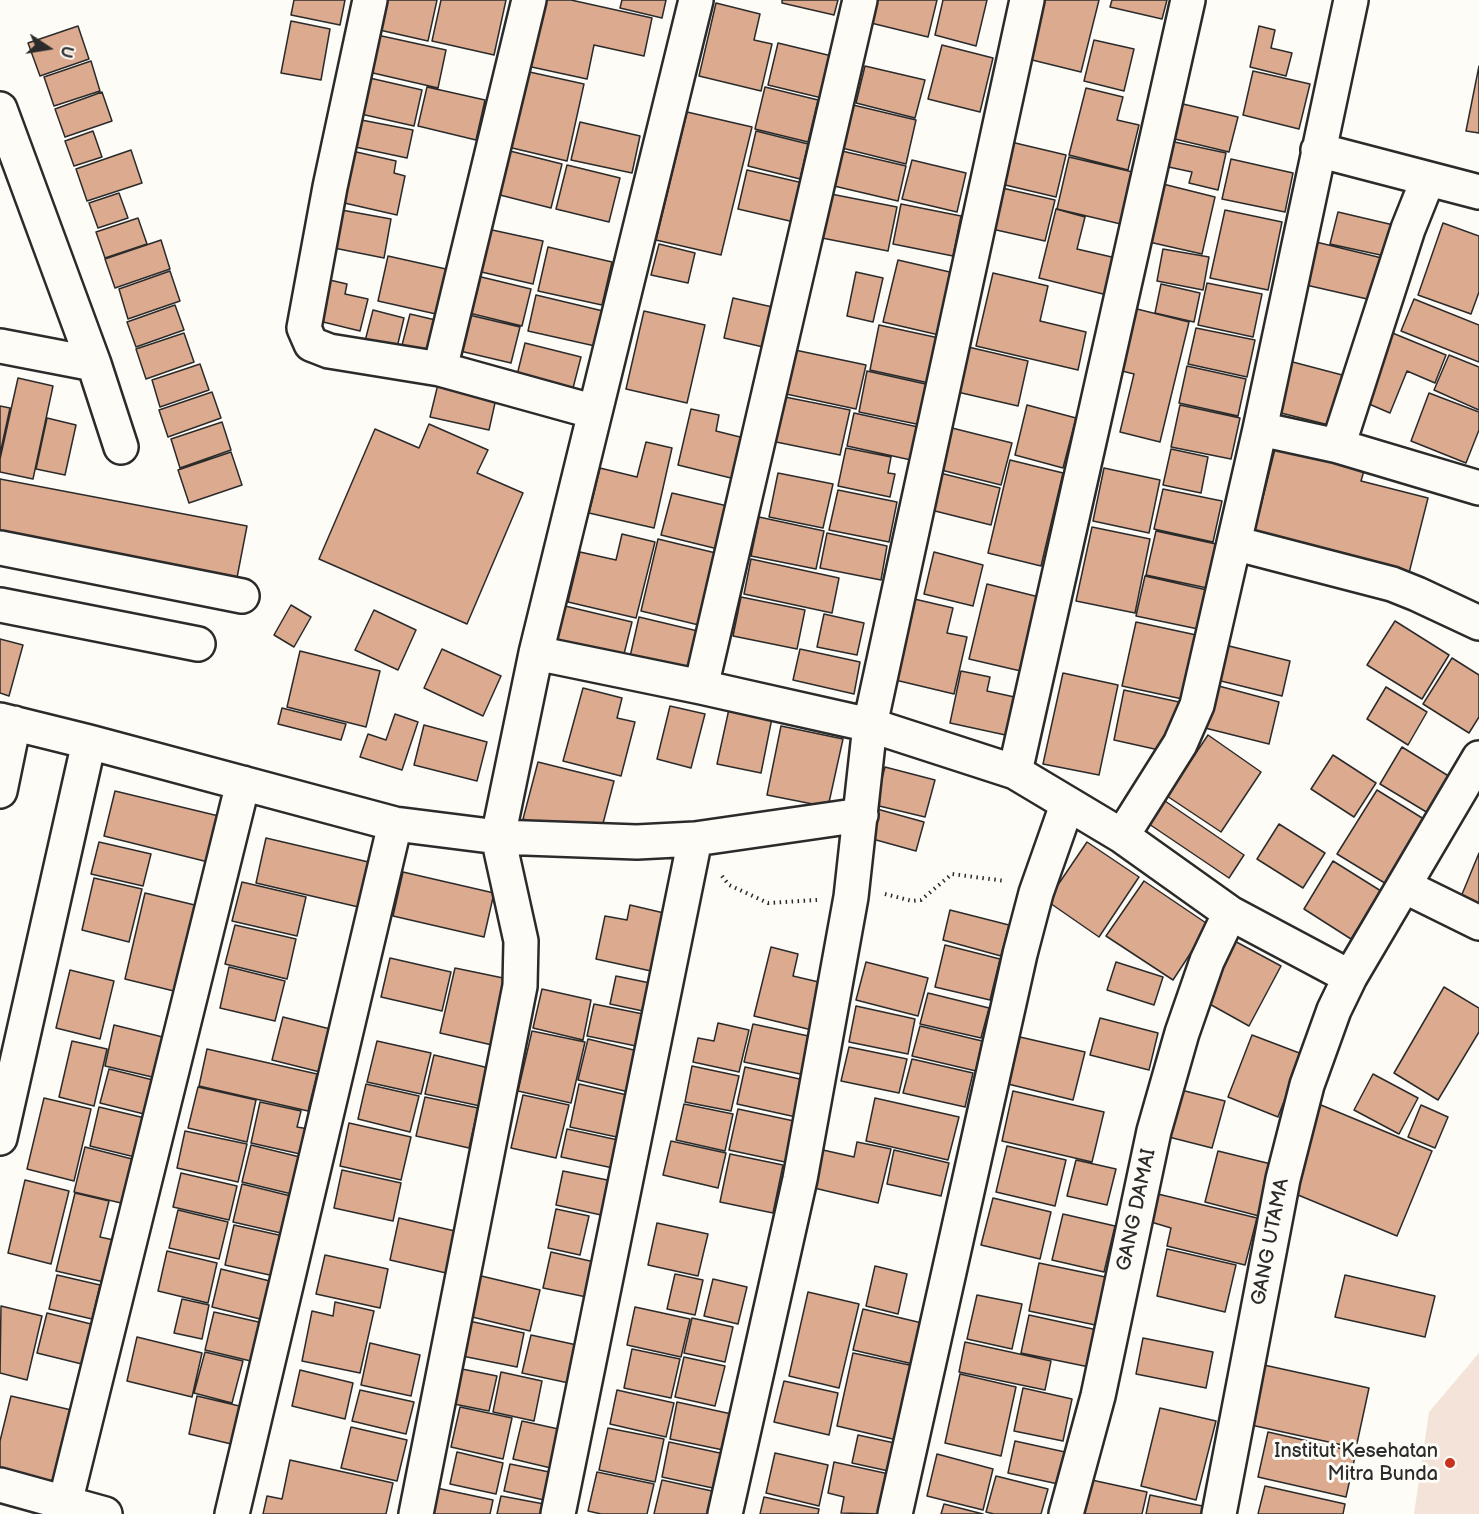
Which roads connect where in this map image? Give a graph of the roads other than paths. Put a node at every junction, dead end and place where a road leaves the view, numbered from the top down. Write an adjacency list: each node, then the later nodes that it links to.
1 (370, 0): 14 (street)
2 (529, 0): 14 (street)
3 (696, 0): 15 (street)
4 (860, 0): 27 (street)
5 (1027, 0): 29 (street)
6 (1188, 0): 32 (street)
7 (1351, 0): 9 (street)
8 (0, 109): 13 (street)
9 (1318, 150): 10 (street); 16 (street)
10 (1428, 179): 11 (street); 17 (street)
11 (1479, 192)
12 (0, 345): 13 (street)
13 (94, 364): 18 (street)
14 (440, 369): 15 (street)
15 (595, 412): 26 (street)
16 (1260, 429): 17 (street); 20 (street)
17 (1338, 446): 19 (street)
18 (121, 447)
19 (1477, 480)
20 (1234, 543): 24 (street); 38 (street)
21 (0, 548): 22 (street)
22 (242, 596)
23 (0, 605): 25 (street)
24 (1479, 623)
25 (198, 644)
26 (536, 653): 27 (street); 39 (street)
27 (701, 687): 29 (street)
28 (7, 722): 30 (street); 34 (street)
29 (870, 725): 32 (street); 36 (street)
30 (89, 741): 33 (street); 45 (street)
31 (1479, 758): 41 (street, GANG UTAMA)
32 (1015, 772): 35 (street)
33 (243, 783): 37 (street); 47 (street)
34 (0, 791)
35 (1067, 804): 38 (street); 53 (street)
36 (861, 815): 40 (street); 52 (street)
37 (395, 824): 39 (street); 49 (street)
38 (1122, 836): 42 (street)
39 (498, 837): 40 (street); 50 (street)
40 (695, 839): 51 (street)
41 (1404, 886): 43 (street); 44 (street, GANG UTAMA)
42 (1230, 914): 44 (street); 54 (street, GANG DAMAI)
43 (1479, 923)
44 (1350, 977): 55 (street, GANG UTAMA)
45 (0, 1138)
46 (12, 1496): 47 (street)
47 (65, 1503): 48 (street)
48 (105, 1514)
49 (232, 1514)
50 (416, 1514)
51 (558, 1514)
52 (725, 1514)
53 (896, 1514)
54 (1066, 1514)
55 (1219, 1514)

